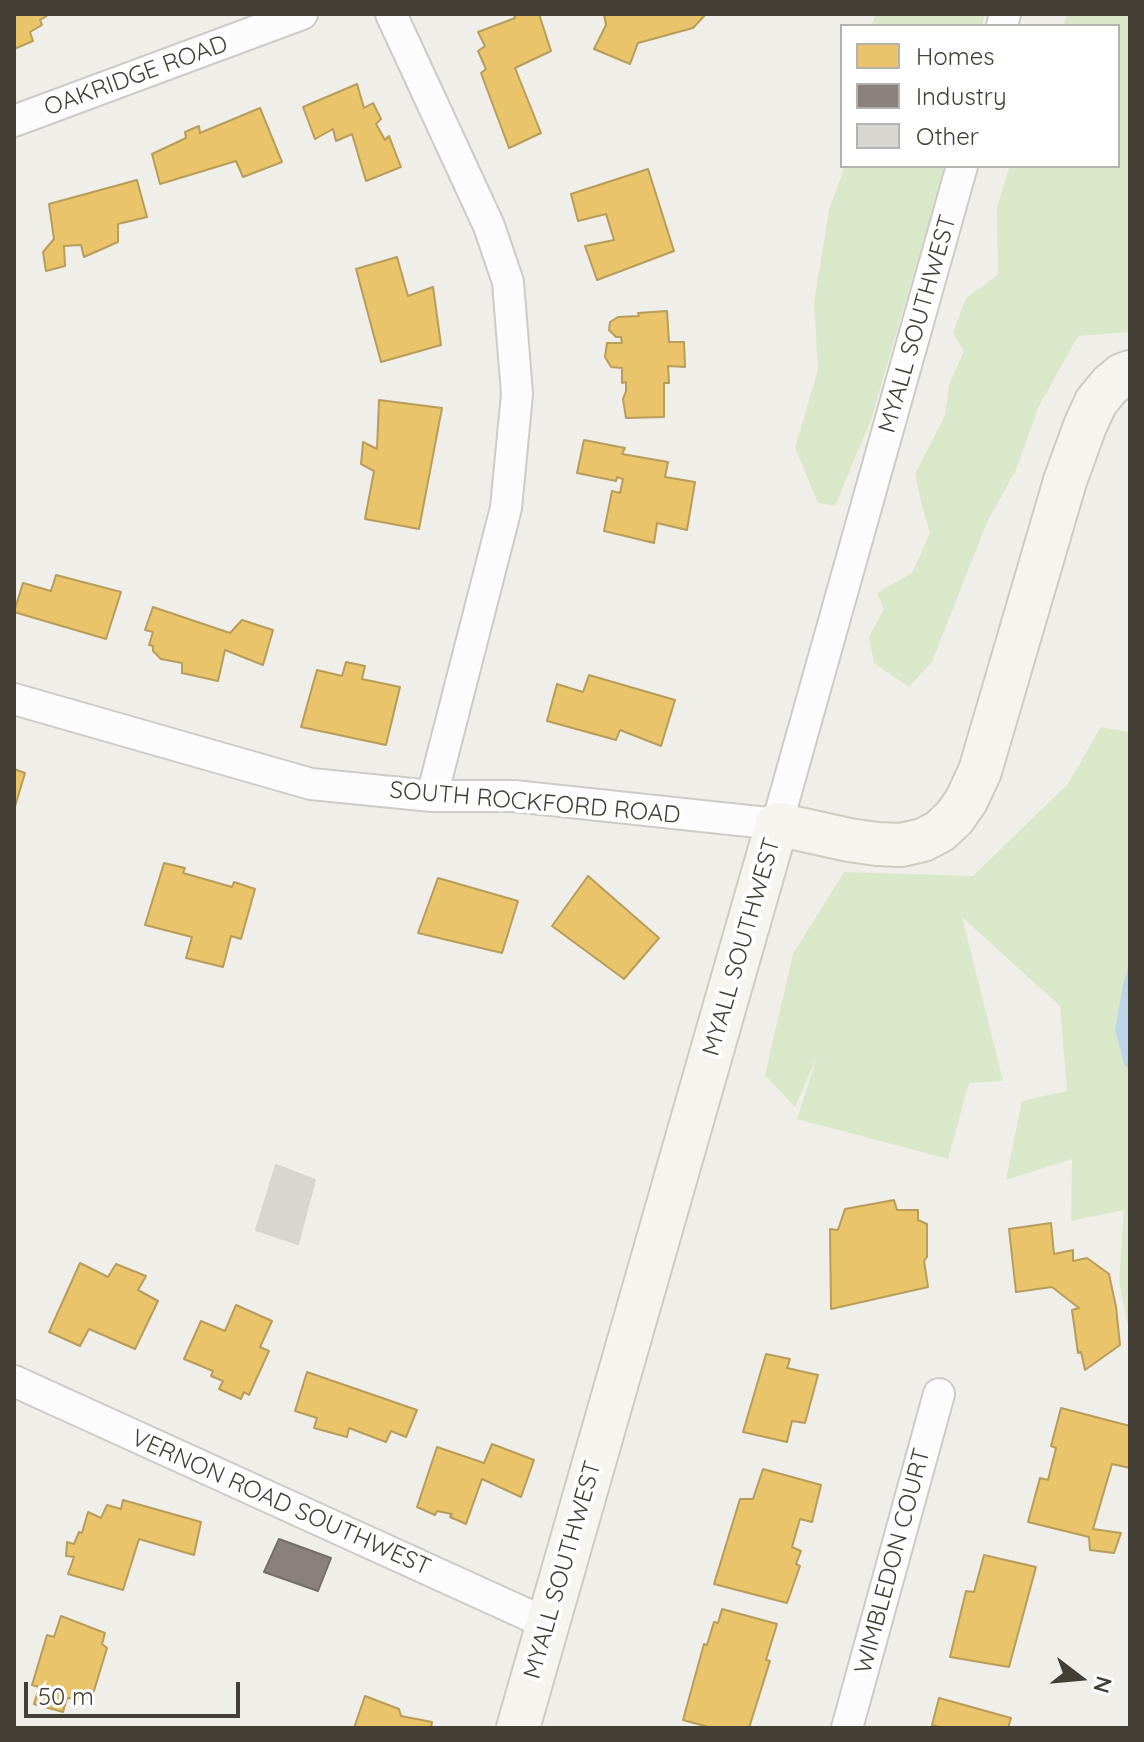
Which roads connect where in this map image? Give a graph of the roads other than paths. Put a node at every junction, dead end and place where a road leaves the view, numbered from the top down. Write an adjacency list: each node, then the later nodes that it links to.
1 (302, 14): 3 (street, OAKRIDGE ROAD)
2 (391, 14): 7 (street)
3 (14, 121)
4 (961, 168): 8 (street, MYALL SOUTHWEST)
5 (1130, 372): 8 (street, SOUTH ROCKFORD ROAD)
6 (14, 699): 7 (street, SOUTH ROCKFORD ROAD)
7 (432, 796): 8 (street, SOUTH ROCKFORD ROAD)
8 (777, 824): 11 (street, MYALL SOUTHWEST)
9 (16, 1390): 11 (street, VERNON ROAD SOUTHWEST)
10 (939, 1394): 13 (street, WIMBLEDON COURT)
11 (548, 1624): 12 (street, MYALL SOUTHWEST)
12 (518, 1728)
13 (847, 1728)

